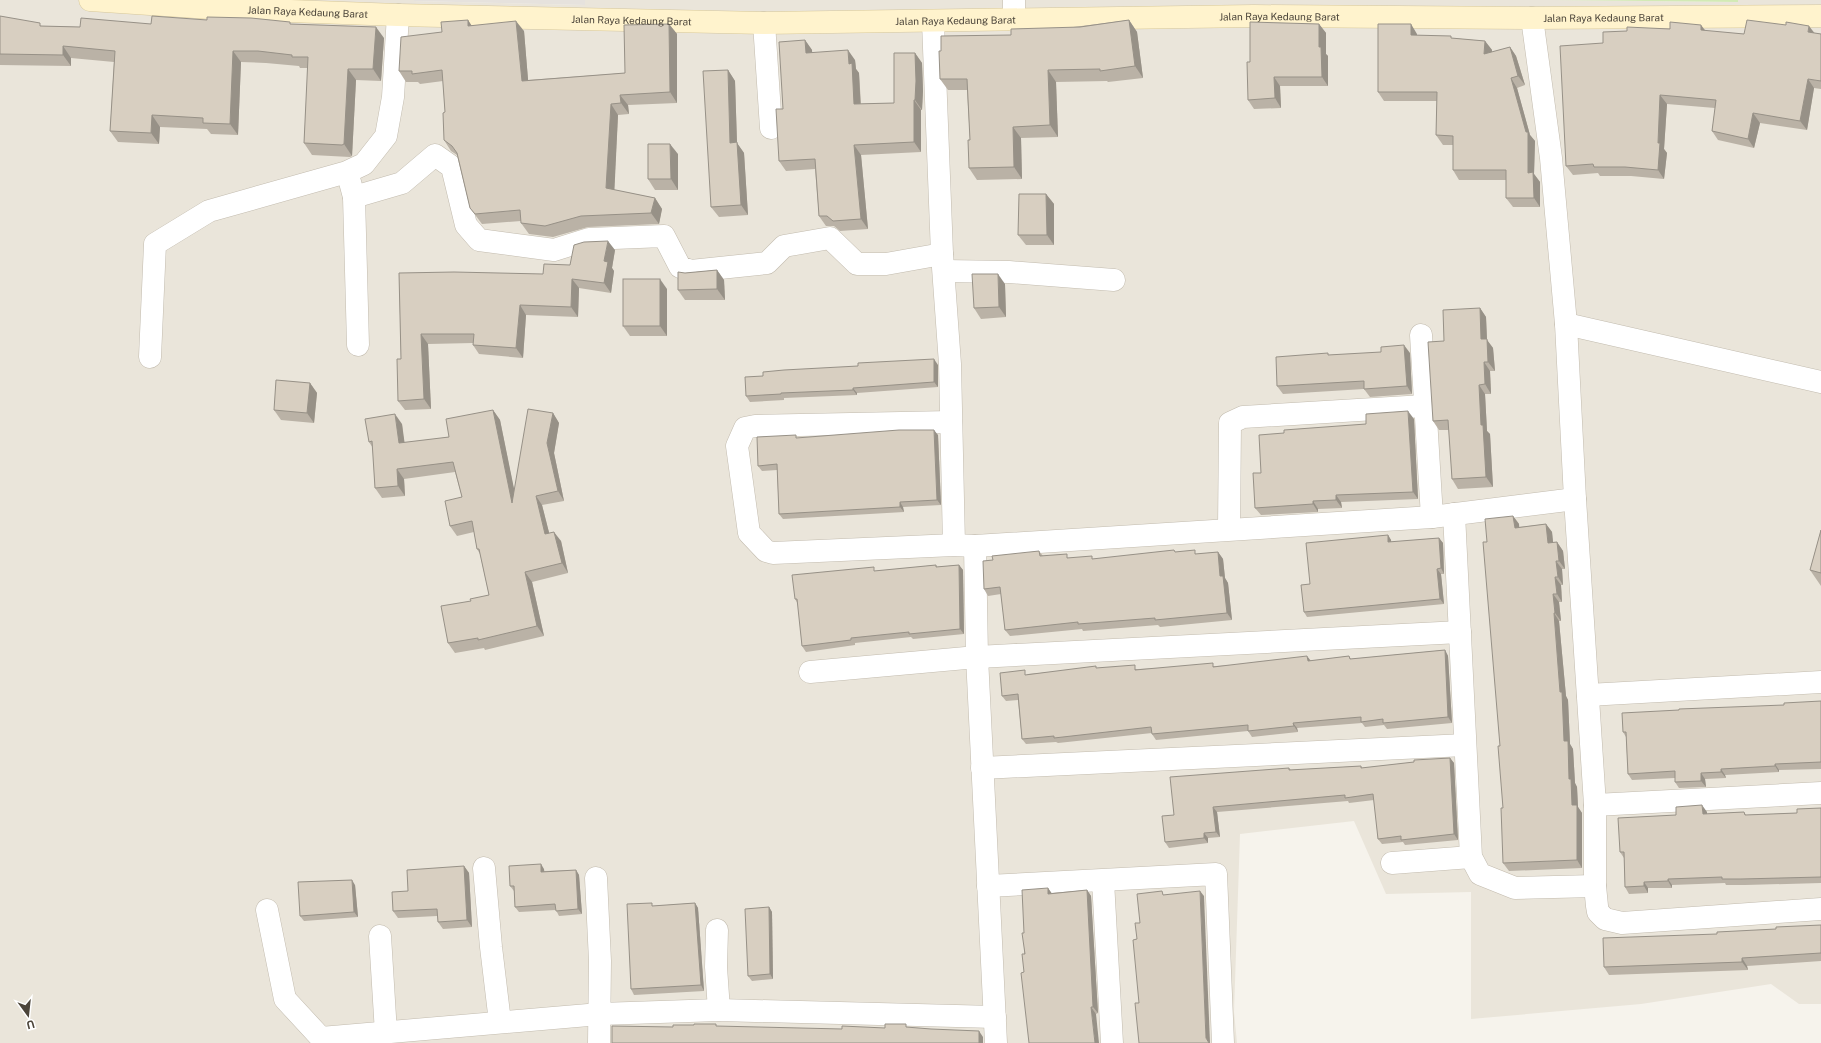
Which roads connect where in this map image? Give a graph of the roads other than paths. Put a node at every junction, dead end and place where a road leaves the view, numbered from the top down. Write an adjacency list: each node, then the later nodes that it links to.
1 (90, 0): 3 (street, Jalan Raya Kedaung Barat)
2 (1014, 10): 5 (street, Jalan Raya Kedaung Barat); 6 (street, Jalan Raya Kedaung Barat)
3 (398, 15): 7 (street, Jalan Raya Kedaung Barat); 9 (street)
4 (1821, 16): 5 (street, Jalan Raya Kedaung Barat)
5 (1532, 18): 13 (street)
6 (933, 22): 7 (street, Jalan Raya Kedaung Barat); 11 (street)
7 (764, 23): 8 (street)
8 (770, 128)
9 (347, 172): 10 (street); 16 (street)
10 (354, 197): 11 (street); 15 (street)
11 (943, 262): 12 (street); 19 (street)
12 (1114, 280)
13 (1566, 324): 17 (street); 20 (street)
14 (1421, 335): 18 (street)
15 (358, 345)
16 (150, 357)
17 (1821, 382)
18 (1424, 406): 22 (street); 23 (street)
19 (951, 422): 24 (street); 24 (street)
20 (1575, 499): 21 (street); 30 (street)
21 (1454, 514): 22 (street); 26 (street)
22 (1432, 516): 23 (street)
23 (1228, 529): 25 (street)
24 (954, 545): 25 (street)
25 (976, 546): 27 (street)
26 (1460, 632): 27 (street); 31 (street)
27 (977, 657): 28 (street); 32 (street)
28 (810, 672)
29 (1821, 682): 30 (street)
30 (1588, 695): 34 (street)
31 (1465, 745): 32 (street); 35 (street)
32 (982, 768): 40 (street)
33 (1821, 792): 34 (street)
34 (1595, 806): 41 (street)
35 (1471, 856): 36 (street); 41 (street)
36 (1392, 863)
37 (484, 868): 49 (street)
38 (596, 878): 47 (street)
39 (1103, 881): 40 (street); 53 (street); 54 (street)
40 (988, 886): 48 (street)
41 (1596, 886): 42 (street)
42 (1821, 909)
43 (268, 910): 50 (street)
44 (717, 930): 46 (street)
45 (380, 936): 50 (street)
46 (719, 1010): 47 (street); 48 (street)
47 (600, 1014): 49 (street); 51 (street)
48 (995, 1017): 52 (street)
49 (500, 1022): 50 (street)
50 (386, 1033)
51 (599, 1043)
52 (996, 1043)
53 (1112, 1043)
54 (1223, 1043)

